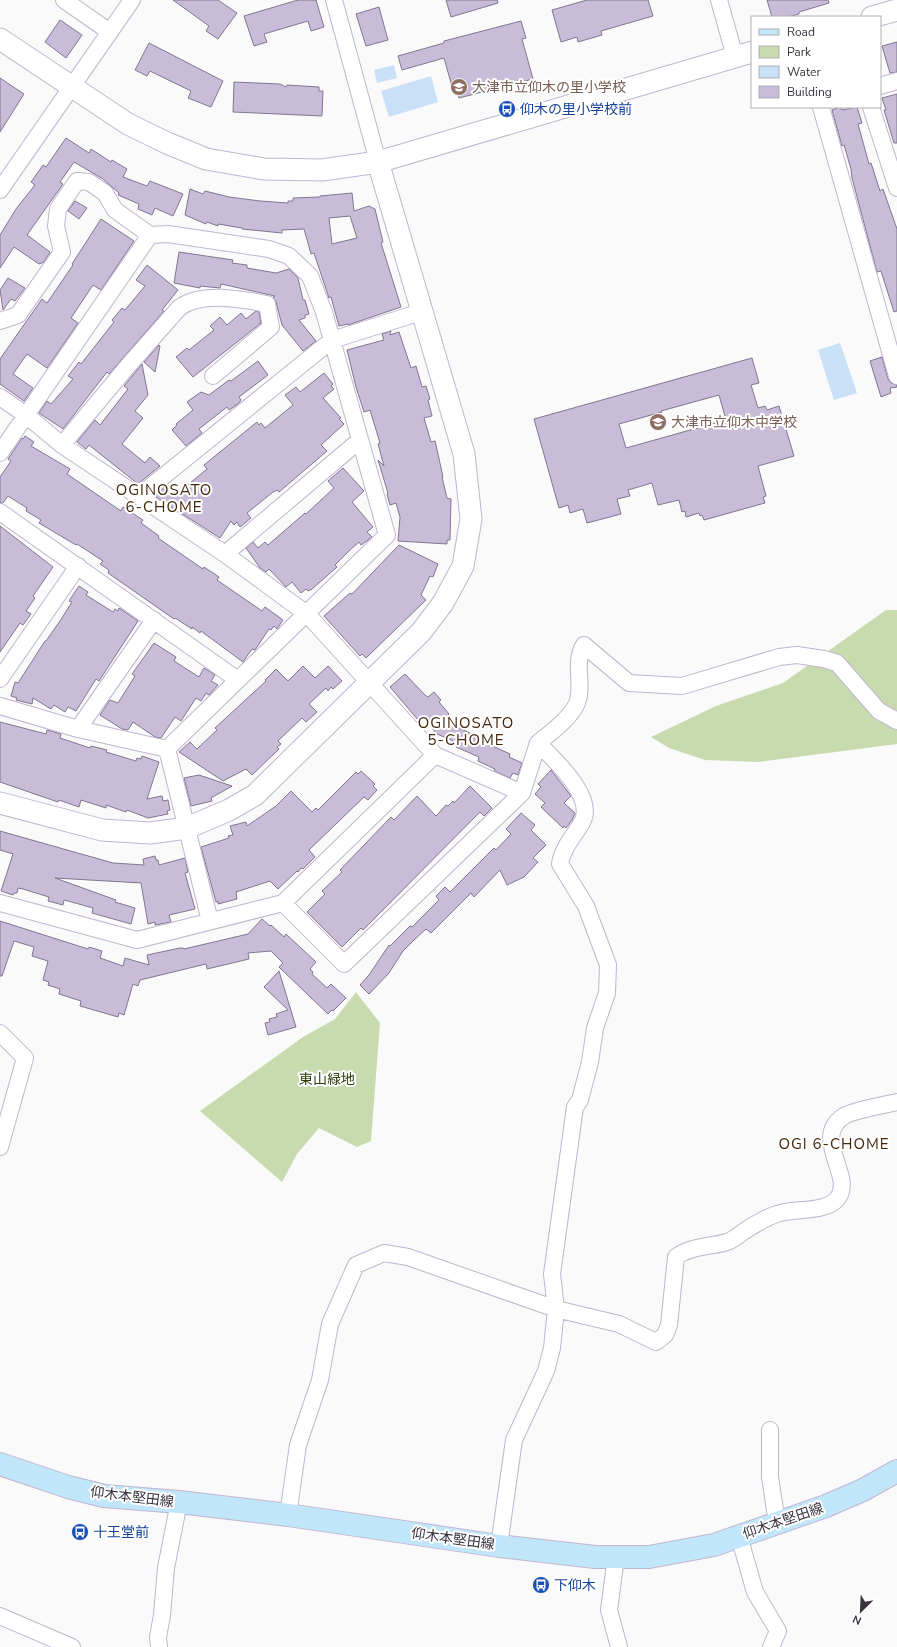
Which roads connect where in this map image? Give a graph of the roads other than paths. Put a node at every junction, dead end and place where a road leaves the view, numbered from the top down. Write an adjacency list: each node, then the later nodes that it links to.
1 (64, 0): 7 (street)
2 (132, 0): 7 (street)
3 (334, 0): 15 (street)
4 (719, 0): 9 (street)
5 (897, 10): 6 (street)
6 (876, 16)
7 (110, 32): 12 (street)
8 (0, 39): 12 (street)
9 (744, 54): 15 (street)
10 (897, 81): 11 (street)
11 (881, 86)
12 (72, 87): 15 (street); 18 (street)
13 (821, 108): 24 (street)
14 (871, 108): 16 (street)
15 (378, 162): 20 (street)
16 (894, 169): 17 (street)
17 (897, 188)
18 (0, 190)
19 (150, 234): 21 (street); 22 (street); 26 (street)
20 (422, 312): 22 (street); 38 (street)
21 (0, 321)
22 (332, 340): 27 (street); 30 (street)
23 (213, 376): 28 (street)
24 (897, 376)
25 (0, 397): 26 (street)
26 (26, 415): 28 (street); 29 (street)
27 (360, 440): 32 (street); 34 (street)
28 (62, 445): 30 (street)
29 (0, 453)
30 (138, 496): 32 (street)
31 (1, 516): 33 (street)
32 (225, 554): 34 (street)
33 (78, 566): 35 (street); 36 (street)
34 (307, 614): 37 (street); 38 (street)
35 (154, 620): 37 (street); 41 (street)
36 (0, 679)
37 (238, 680): 43 (street)
38 (370, 683): 44 (street); 47 (street)
39 (0, 706): 41 (street)
40 (897, 721): 42 (street)
41 (78, 729): 43 (street)
42 (538, 743): 45 (street); 54 (street)
43 (168, 749): 47 (street)
44 (435, 755): 45 (street); 49 (street)
45 (522, 793): 49 (street)
46 (0, 803): 47 (street)
47 (187, 828): 50 (street)
48 (0, 903): 50 (street)
49 (283, 903): 50 (street)
50 (210, 920)
51 (0, 1033): 53 (street)
52 (897, 1102): 54 (street)
53 (0, 1147)
54 (556, 1309): 59 (street); 62 (street)
55 (770, 1430): 60 (street)
56 (0, 1464): 58 (main road, 仰木本堅田線)
57 (897, 1471): 60 (main road, 仰木本堅田線)
58 (179, 1502): 59 (main road, 仰木本堅田線); 65 (street)
59 (288, 1515): 62 (main road, 仰木本堅田線)
60 (777, 1523): 61 (main road, 仰木本堅田線)
61 (739, 1536): 63 (main road, 仰木本堅田線); 68 (street)
62 (499, 1546): 63 (main road, 仰木本堅田線)
63 (616, 1557): 67 (street)
64 (0, 1616): 66 (street)
65 (155, 1644)
66 (72, 1647)
67 (619, 1647)
68 (770, 1647)

